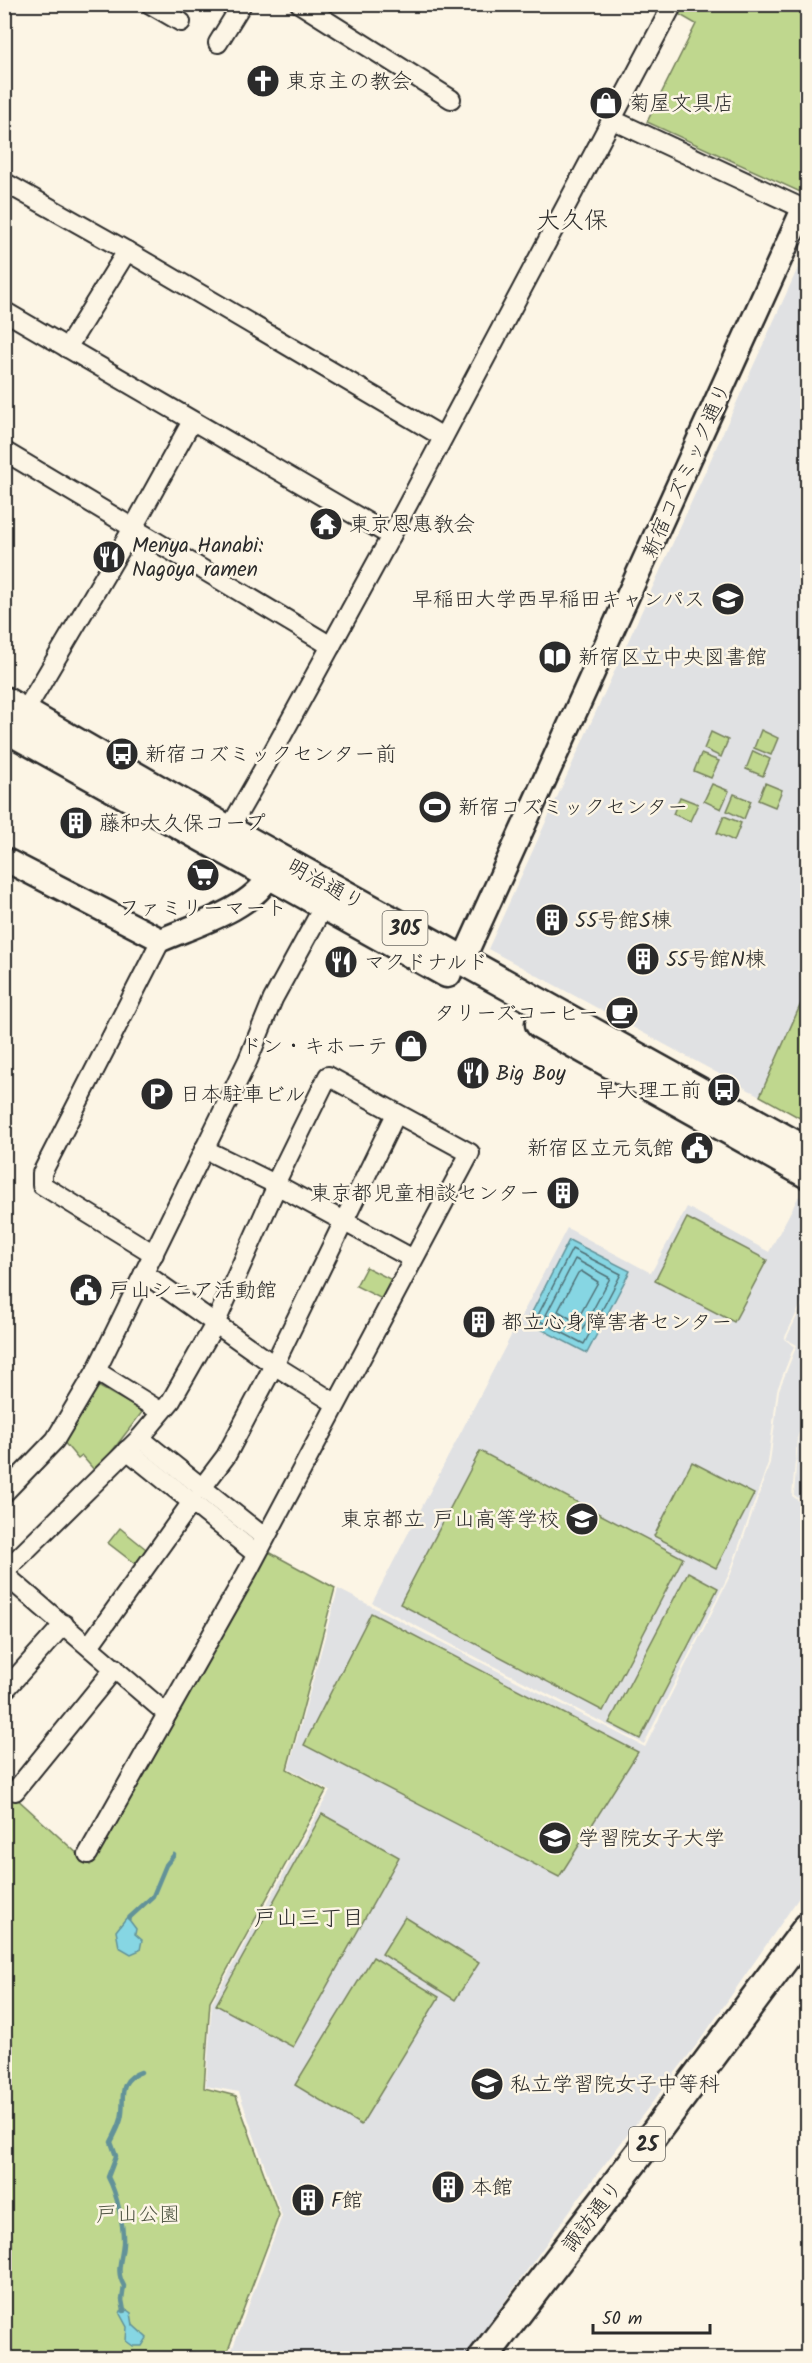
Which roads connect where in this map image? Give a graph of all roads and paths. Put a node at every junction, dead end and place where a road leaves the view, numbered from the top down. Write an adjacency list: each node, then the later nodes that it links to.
1 (150, 4): 5 (street)
2 (242, 4): 6 (street)
3 (300, 4): 7 (street)
4 (673, 4): 8 (street)
5 (181, 22)
6 (218, 43)
7 (451, 99)
8 (613, 120): 10 (street); 15 (street)
9 (4, 182): 11 (street)
10 (805, 210): 26 (street, 新宿コズミック通り)
11 (127, 251): 13 (street); 15 (street)
12 (4, 310): 13 (street)
13 (67, 348): 14 (street)
14 (192, 421): 17 (street); 18 (street)
15 (443, 437): 18 (street)
16 (4, 451): 17 (street)
17 (133, 528): 19 (street); 20 (street)
18 (391, 536): 19 (street)
19 (331, 646): 21 (street)
20 (11, 714): 21 (main road, 明治通り / 305)
21 (223, 838): 23 (main road, 明治通り / 305); 24 (main road, 明治通り / 305)
22 (4, 859): 25 (street)
23 (269, 876): 24 (main road, 明治通り / 305); 25 (street)
24 (328, 897): 26 (main road, 明治通り / 305); 28 (street); 30 (main road, 明治通り / 305)
25 (161, 940): 33 (street)
26 (464, 960): 29 (main road, 明治通り / 305)
27 (396, 1114): 31 (street); 32 (street); 34 (street)
28 (204, 1149): 31 (street); 33 (street)
29 (807, 1152)
30 (807, 1174)
31 (275, 1184): 32 (street); 36 (street)
32 (343, 1221): 34 (street); 37 (street)
33 (154, 1254): 35 (street)
34 (413, 1259): 39 (street)
35 (144, 1273): 36 (street); 38 (street)
36 (215, 1324): 37 (street); 40 (street)
37 (274, 1365): 39 (street); 43 (street)
38 (96, 1371): 40 (street); 42 (street)
39 (335, 1403): 44 (street)
40 (160, 1412): 41 (street)
41 (133, 1444): 43 (street); 46 (street)
42 (4, 1493)
43 (196, 1495): 44 (street); 45 (street); 48 (street)
44 (264, 1537): 45 (street)
45 (255, 1553): 51 (street)
46 (4, 1573): 47 (street)
47 (64, 1624): 48 (street); 50 (street)
48 (89, 1646): 49 (street)
49 (115, 1668): 51 (street); 52 (street)
50 (4, 1691)
51 (167, 1714): 53 (street)
52 (15, 1791)
53 (88, 1854)
54 (807, 1927): 55 (main road, 諏訪通り / 25)
55 (483, 2358)

